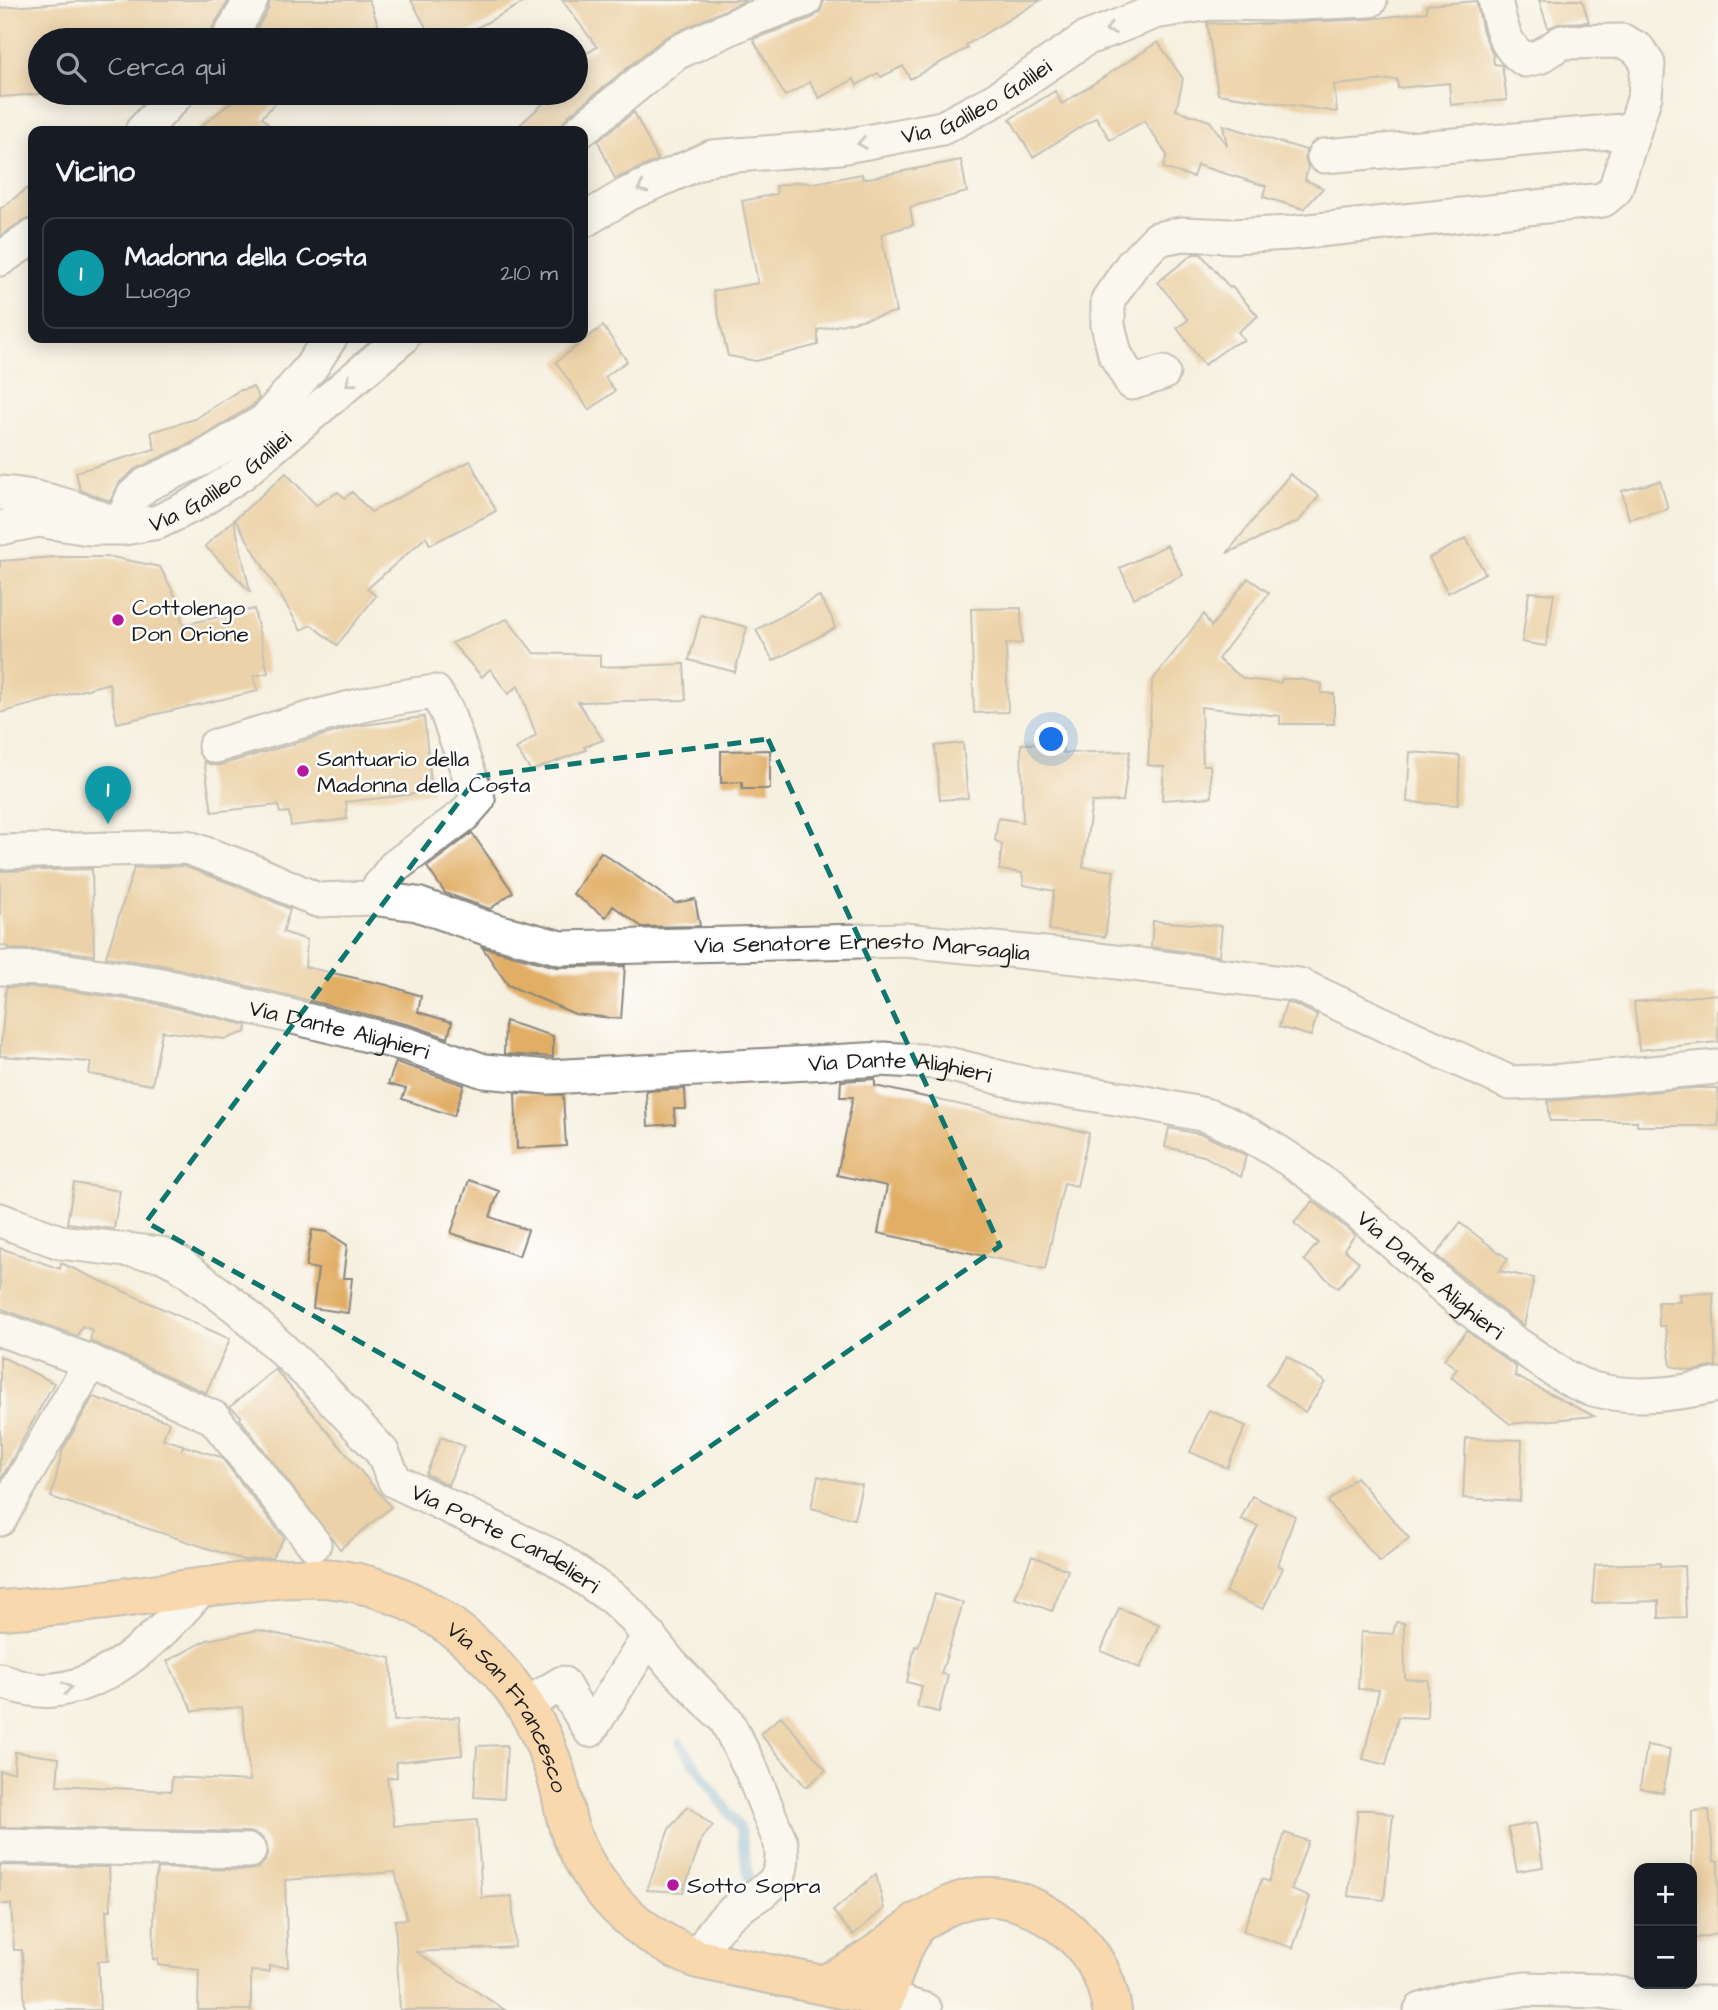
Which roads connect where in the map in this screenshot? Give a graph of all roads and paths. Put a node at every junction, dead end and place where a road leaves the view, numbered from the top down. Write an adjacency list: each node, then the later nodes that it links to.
1 (251, 0): 5 (street)
2 (805, 0): 8 (street)
3 (1370, 0): 11 (street, Via Galileo Galilei, one-way to 11)
4 (1495, 0): 9 (street)
5 (235, 28)
6 (167, 105): 7 (street)
7 (147, 126)
8 (586, 126)
9 (1634, 130): 10 (street); 16 (street)
10 (1324, 156)
11 (588, 218)
12 (28, 240): 13 (street)
13 (0, 259)
14 (327, 343): 19 (street)
15 (396, 343): 19 (street, Via Galileo Galilei, one-way to 19)
16 (1163, 373)
17 (0, 493): 19 (street)
18 (0, 528): 19 (street, Via Galileo Galilei)
19 (124, 528)
20 (215, 746): 22 (street)
21 (0, 852): 22 (street, Via Senatore Ernesto Marsaglia)
22 (371, 898): 24 (street, Via Senatore Ernesto Marsaglia)
23 (0, 968): 28 (street, Via Dante Alighieri)
24 (1718, 1067)
25 (0, 1220): 33 (street, Via Porte Candelieri)
26 (0, 1329): 27 (street)
27 (91, 1362): 29 (street); 30 (street)
28 (1718, 1385)
29 (0, 1519)
30 (314, 1544)
31 (202, 1587): 32 (main road, Via San Francesco); 34 (street, one-way to 31); 35 (main road, Via San Francesco)
32 (0, 1610)
33 (641, 1648): 35 (street); 39 (street, Via Porte Candelieri)
34 (0, 1680)
35 (524, 1706): 39 (main road, Via San Francesco)
36 (0, 1846): 37 (street)
37 (249, 1852)
38 (917, 1922): 40 (main road); 41 (main road); 44 (main road)
39 (698, 1959): 40 (main road, Via San Francesco)
40 (825, 1984): 41 (main road, Via San Francesco)
41 (885, 1998): 43 (street, Via San Francesco)
42 (1718, 2003): 45 (street)
43 (925, 2010)
44 (1112, 2010)
45 (1421, 2010)

